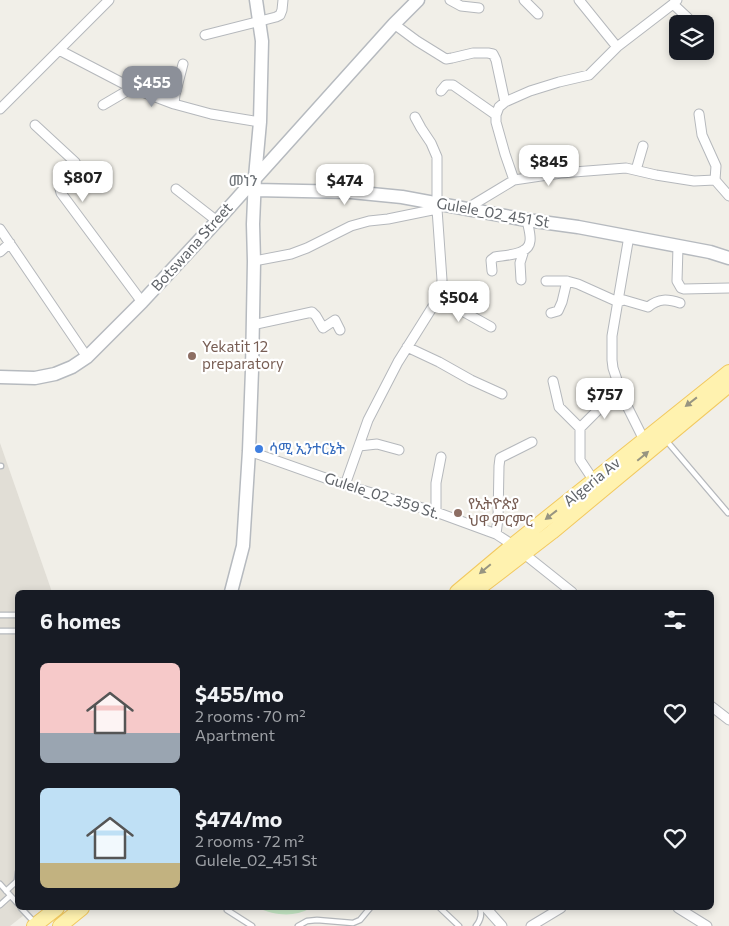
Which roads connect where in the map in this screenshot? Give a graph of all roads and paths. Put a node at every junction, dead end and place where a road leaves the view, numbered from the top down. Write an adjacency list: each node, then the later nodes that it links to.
1 (109, 0): 16 (street)
2 (256, 0): 12 (main road)
3 (283, 0): 12 (street)
4 (450, 0): 9 (street)
5 (524, 0): 10 (street)
6 (579, 0): 15 (street)
7 (413, 2): 13 (main road, Botswana Street)
8 (675, 2): 11 (street); 15 (street)
9 (479, 8)
10 (538, 14)
11 (686, 15)
12 (260, 20): 14 (street); 27 (main road)
13 (394, 24): 20 (street); 31 (main road, Botswana Street)
14 (205, 35)
15 (617, 47): 20 (street)
16 (59, 50): 18 (street); 23 (street)
17 (183, 64): 21 (street)
18 (132, 88): 21 (street); 22 (street)
19 (440, 91): 25 (street)
20 (505, 102): 25 (street)
21 (174, 104): 27 (street)
22 (104, 105)
23 (0, 109)
24 (699, 114): 33 (street)
25 (496, 115): 32 (street)
26 (416, 117): 37 (street)
27 (260, 122): 31 (main road)
28 (35, 125): 55 (street)
29 (643, 146): 30 (street)
30 (636, 170): 32 (street); 33 (street)
31 (255, 177): 35 (main road); 40 (main road, Botswana Street)
32 (514, 180): 38 (street)
33 (715, 180): 36 (street)
34 (176, 189): 40 (street)
35 (255, 190): 37 (main road, Gulele_02_451 St); 48 (main road)
36 (729, 196)
37 (437, 206): 38 (main road, Gulele_02_451 St); 48 (street); 54 (street)
38 (466, 209): 39 (main road, Gulele_02_451 St)
39 (527, 220): 42 (main road, Gulele_02_451 St); 45 (street)
40 (217, 221): 55 (main road, Botswana Street)
41 (0, 229): 43 (street)
42 (629, 236): 44 (main road, Gulele_02_451 St); 56 (street)
43 (10, 243): 46 (street); 63 (street)
44 (678, 247): 47 (main road, Gulele_02_451 St); 53 (street)
45 (524, 250): 49 (street); 50 (street)
46 (0, 252)
47 (729, 258)
48 (254, 262): 59 (main road)
49 (492, 271)
50 (521, 280)
51 (546, 281): 52 (street)
52 (567, 282): 56 (street); 58 (street)
53 (729, 288)
54 (439, 298): 60 (street); 62 (street)
55 (142, 302): 63 (main road, Botswana Street)
56 (618, 302): 57 (street); 72 (street)
57 (680, 302)
58 (551, 314)
59 (252, 325): 61 (street); 76 (main road)
60 (491, 327)
61 (340, 330)
62 (407, 347): 68 (street); 74 (street)
63 (87, 357): 65 (main road, Botswana Street)
64 (729, 372): 72 (main road, Algeria Av, one-way to 72)
65 (0, 377)
66 (553, 381): 70 (street)
67 (729, 385): 71 (main road, Algeria Av)
68 (502, 394)
69 (602, 395): 70 (street)
70 (580, 428): 78 (street)
71 (664, 438): 81 (lane); 83 (main road, Algeria Av, one-way to 71)
72 (644, 440): 78 (main road, Algeria Av)
73 (532, 442): 82 (street)
74 (359, 446): 75 (street); 79 (street)
75 (399, 450)
76 (249, 451): 79 (street, Gulele_02_359 St.); 84 (main road)
77 (441, 457): 80 (street)
78 (594, 482): 83 (main road, Algeria Av, one-way to 83)
79 (345, 485): 80 (street, Gulele_02_359 St.)
80 (436, 512): 82 (street, Gulele_02_359 St.)
81 (728, 513)
82 (496, 534): 83 (street, Gulele_02_359 St.)
83 (518, 550): 85 (main road, Algeria Av, one-way to 85); 86 (main road, Algeria Av); 87 (street, Gulele_02_359 St.)
84 (232, 590)
85 (460, 590)
86 (476, 590)
87 (569, 590)
88 (0, 615): 89 (lane)
89 (15, 615)
90 (0, 630): 91 (lane)
91 (15, 631)
92 (714, 708): 93 (street)
93 (729, 720)
94 (15, 882): 96 (lane)
95 (0, 884): 96 (lane)
96 (6, 891): 97 (lane)
97 (10, 896): 98 (lane); 99 (lane)
98 (15, 901)
99 (0, 905)
100 (23, 910): 110 (lane)
101 (55, 910): 110 (main road)
102 (80, 910): 111 (main road)
103 (227, 910): 112 (lane)
104 (368, 910): 113 (lane)
105 (442, 910): 114 (lane)
106 (481, 910): 115 (lane)
107 (488, 910): 116 (street)
108 (558, 910): 117 (street)
109 (681, 910): 118 (street)
110 (36, 926)
111 (60, 926)
112 (252, 926)
113 (298, 926)
114 (458, 926)
115 (476, 926)
116 (502, 926)
117 (531, 926)
118 (707, 926)

